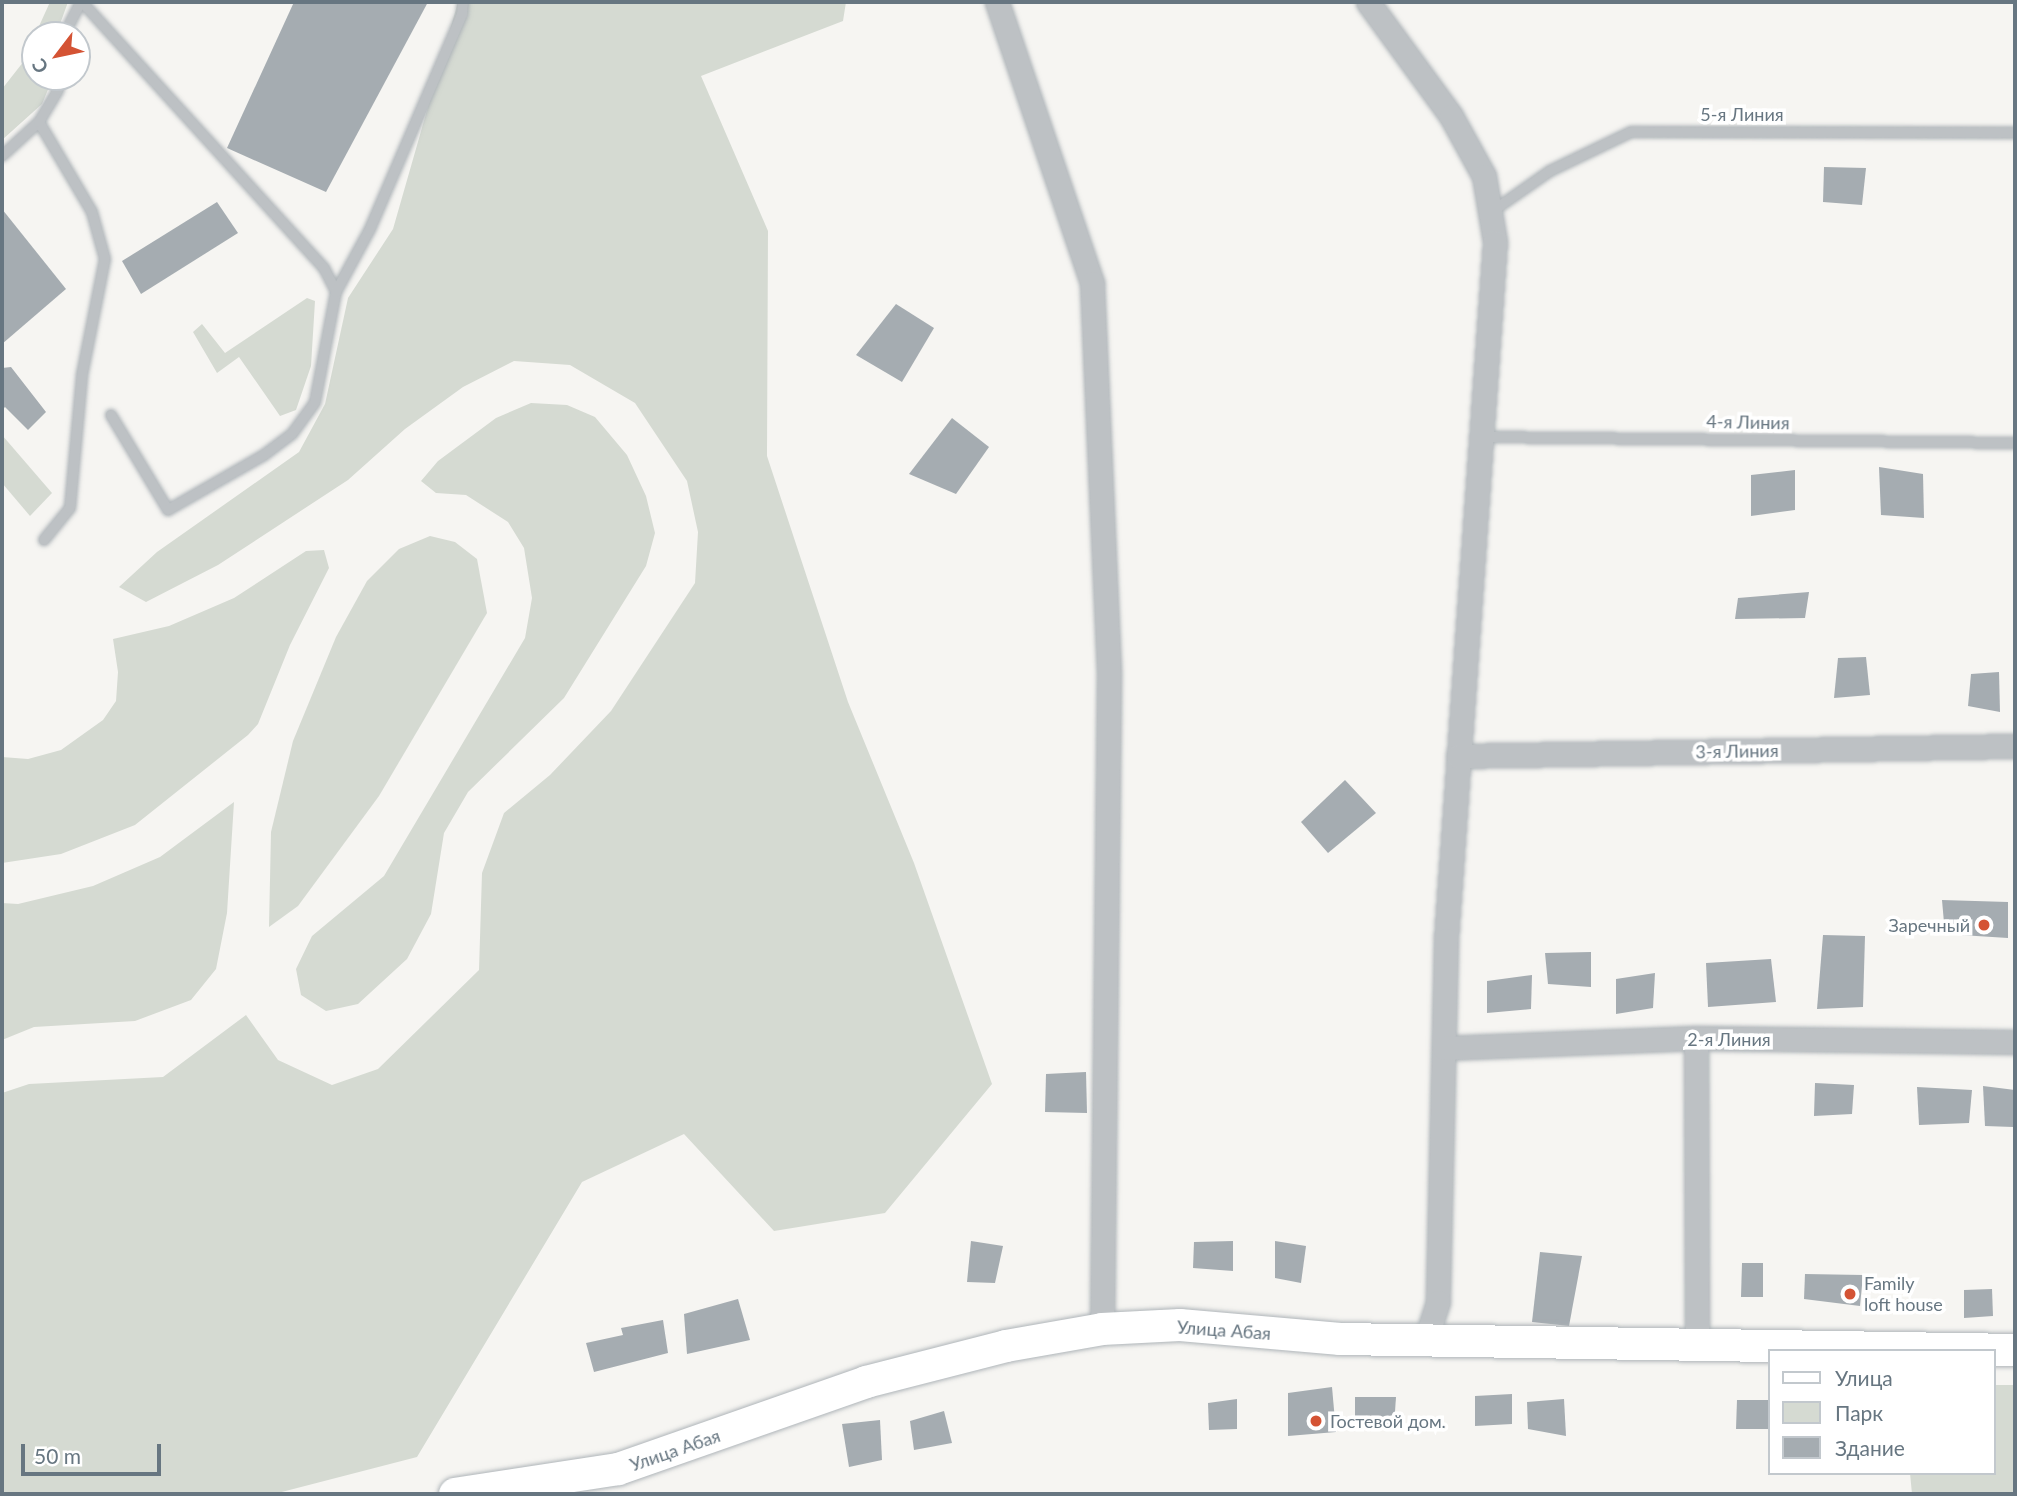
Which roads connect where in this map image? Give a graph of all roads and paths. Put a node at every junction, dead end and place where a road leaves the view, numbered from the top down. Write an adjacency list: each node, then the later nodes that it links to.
1 (81, 2): 5 (lane); 11 (lane)
2 (463, 2): 11 (lane)
3 (997, 2): 21 (street)
4 (1368, 2): 10 (street)
5 (71, 21)
6 (57, 91): 7 (lane)
7 (39, 122): 9 (lane); 15 (lane)
8 (2015, 133): 10 (lane, 5-я Линия)
9 (2, 156)
10 (1490, 213): 13 (street)
11 (335, 292): 12 (lane)
12 (111, 415)
13 (1481, 437): 14 (lane, 4-я Линия); 17 (street)
14 (2015, 443)
15 (44, 540)
16 (2015, 746): 17 (street, 3-я Линия)
17 (1458, 757): 20 (street)
18 (1696, 1038): 19 (street, 2-я Линия); 20 (street, 2-я Линия); 23 (street)
19 (2015, 1042)
20 (1444, 1048): 22 (street)
21 (1102, 1329): 22 (street, Улица Абая); 27 (street, Улица Абая)
22 (1426, 1339): 23 (street, Улица Абая)
23 (1697, 1344): 24 (street, Улица Абая)
24 (1962, 1349)
25 (1996, 1350): 26 (street, Улица Абая)
26 (2015, 1350)
27 (455, 1494)

